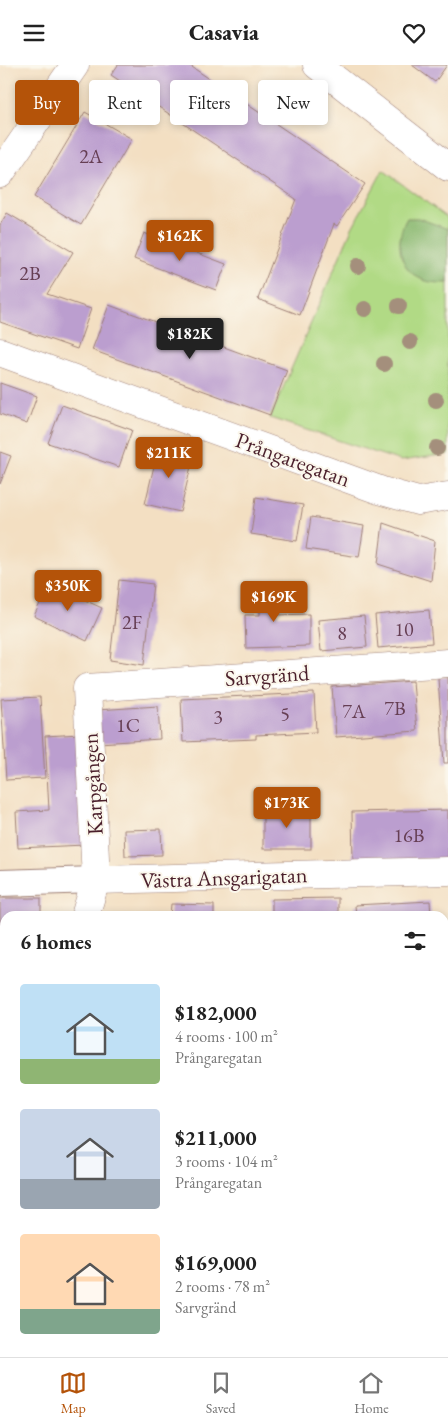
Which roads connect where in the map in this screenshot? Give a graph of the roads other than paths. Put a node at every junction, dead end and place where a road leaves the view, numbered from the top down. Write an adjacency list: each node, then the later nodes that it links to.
1 (75, 65): 4 (street)
2 (317, 65): 3 (street)
3 (448, 167)
4 (0, 174)
5 (0, 351): 6 (street, Prångaregatan)
6 (448, 496)
7 (448, 663): 8 (street, Sarvgränd)
8 (87, 688): 10 (street, Karpgången)
9 (448, 871): 10 (street, Västra Ansgarigatan)
10 (96, 880): 11 (street, Västra Ansgarigatan); 12 (street, Karpgången)
11 (0, 883)
12 (87, 911)

